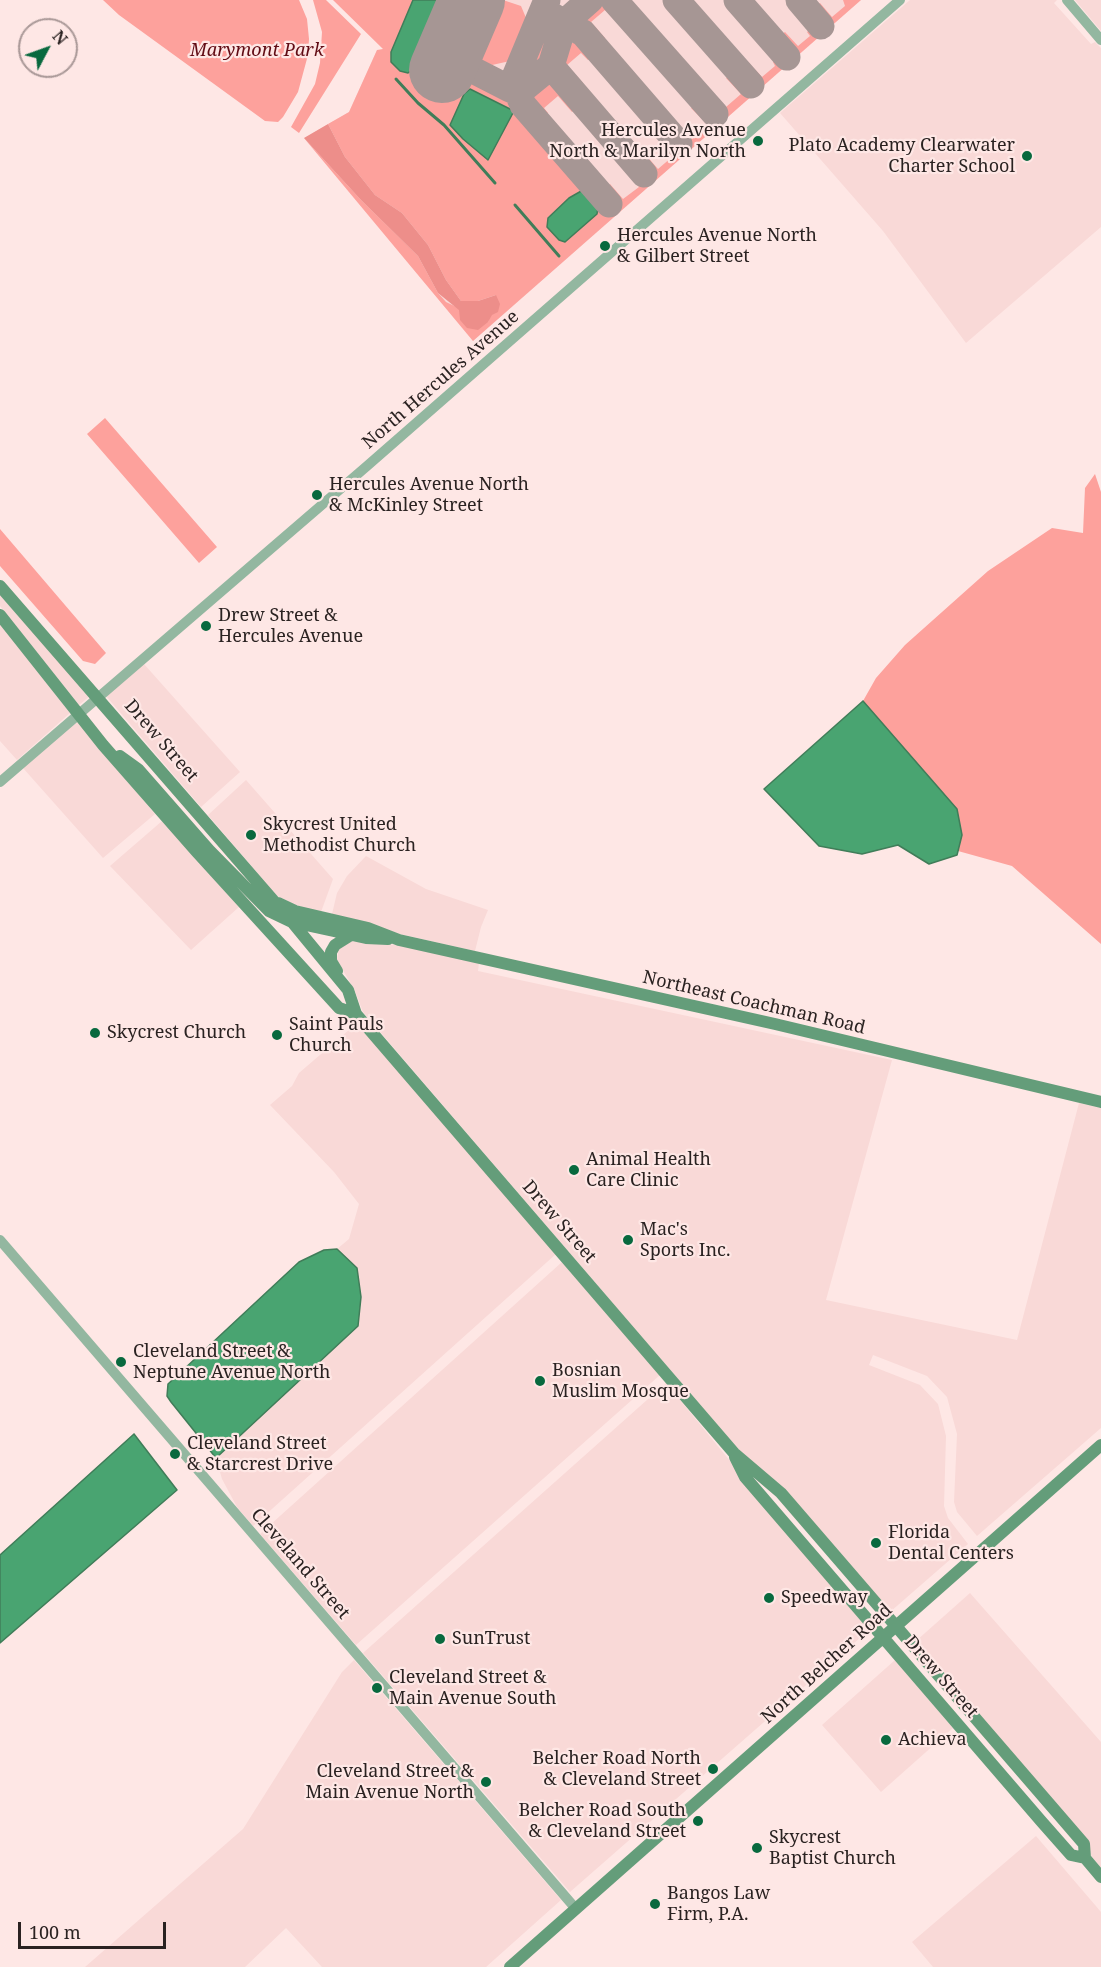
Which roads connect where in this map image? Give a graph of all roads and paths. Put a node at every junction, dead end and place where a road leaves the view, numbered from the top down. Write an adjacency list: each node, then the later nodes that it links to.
1 (900, 0): 6 (street, North Hercules Avenue)
2 (1067, 0): 3 (street)
3 (1101, 40)
4 (0, 586): 6 (main road, Drew Street)
5 (0, 615): 7 (main road, Drew Street)
6 (98, 696): 7 (street, North Hercules Avenue); 10 (main road, Drew Street)
7 (78, 713): 8 (street, North Hercules Avenue); 9 (main road, Drew Street)
8 (0, 782)
9 (169, 813): 10 (main road); 12 (main road, Drew Street); 16 (main road, Drew Street)
10 (238, 859): 11 (main road, Drew Street)
11 (273, 900): 12 (main road, Drew Street); 14 (main road, Northeast Coachman Road)
12 (292, 922): 13 (main road, Northeast Coachman Road); 15 (main road, Drew Street)
13 (351, 935): 14 (main road, Northeast Coachman Road); 15 (main road)
14 (399, 940): 17 (main road, Northeast Coachman Road)
15 (348, 990): 16 (main road, Drew Street)
16 (356, 1014): 20 (main road, Drew Street)
17 (1101, 1102)
18 (0, 1240): 25 (street, Cleveland Street)
19 (1101, 1445): 21 (main road, North Belcher Road)
20 (734, 1453): 21 (main road, Drew Street); 22 (main road, Drew Street)
21 (896, 1627): 22 (main road, North Belcher Road); 23 (main road, Drew Street)
22 (884, 1638): 23 (main road, Drew Street); 25 (main road, North Belcher Road)
23 (1085, 1858): 24 (main road, Drew Street)
24 (1101, 1877)
25 (576, 1908): 26 (main road, North Belcher Road)
26 (510, 1967)

